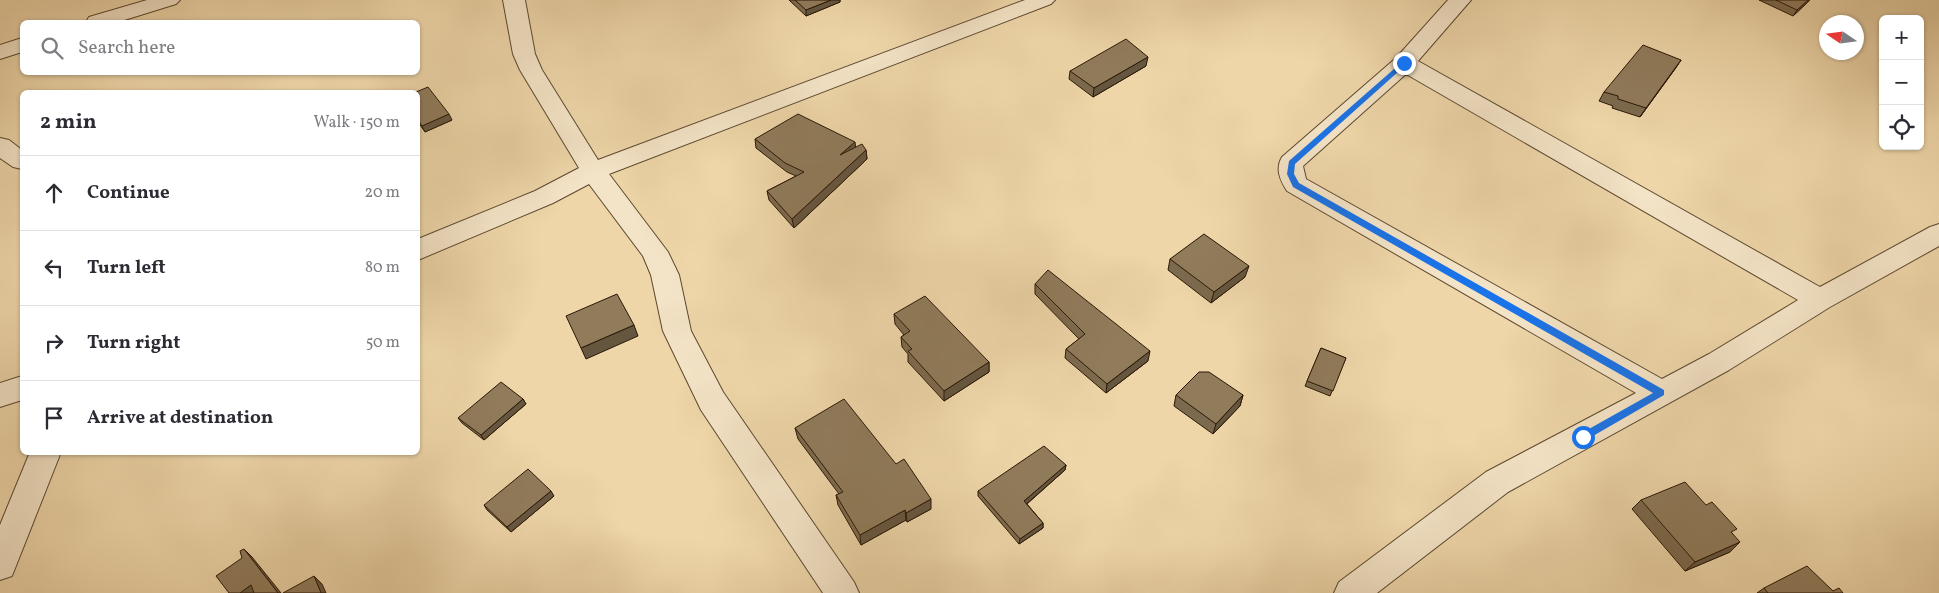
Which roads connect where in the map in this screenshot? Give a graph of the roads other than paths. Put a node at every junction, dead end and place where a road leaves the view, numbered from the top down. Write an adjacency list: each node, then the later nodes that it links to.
1 (169, 0): 5 (street)
2 (514, 0): 11 (street)
3 (1044, 0): 11 (street)
4 (1460, 0): 8 (street)
5 (104, 20)
6 (20, 46): 7 (street)
7 (0, 52)
8 (1404, 63): 14 (street); 16 (street)
9 (0, 146): 10 (street)
10 (20, 160)
11 (593, 172): 13 (street); 20 (street)
12 (1939, 234): 14 (street)
13 (420, 249)
14 (1820, 300): 16 (street)
15 (20, 389): 17 (street)
16 (1661, 393): 21 (street)
17 (0, 395)
18 (45, 455): 19 (street)
19 (0, 565)
20 (842, 593)
21 (1351, 593)

